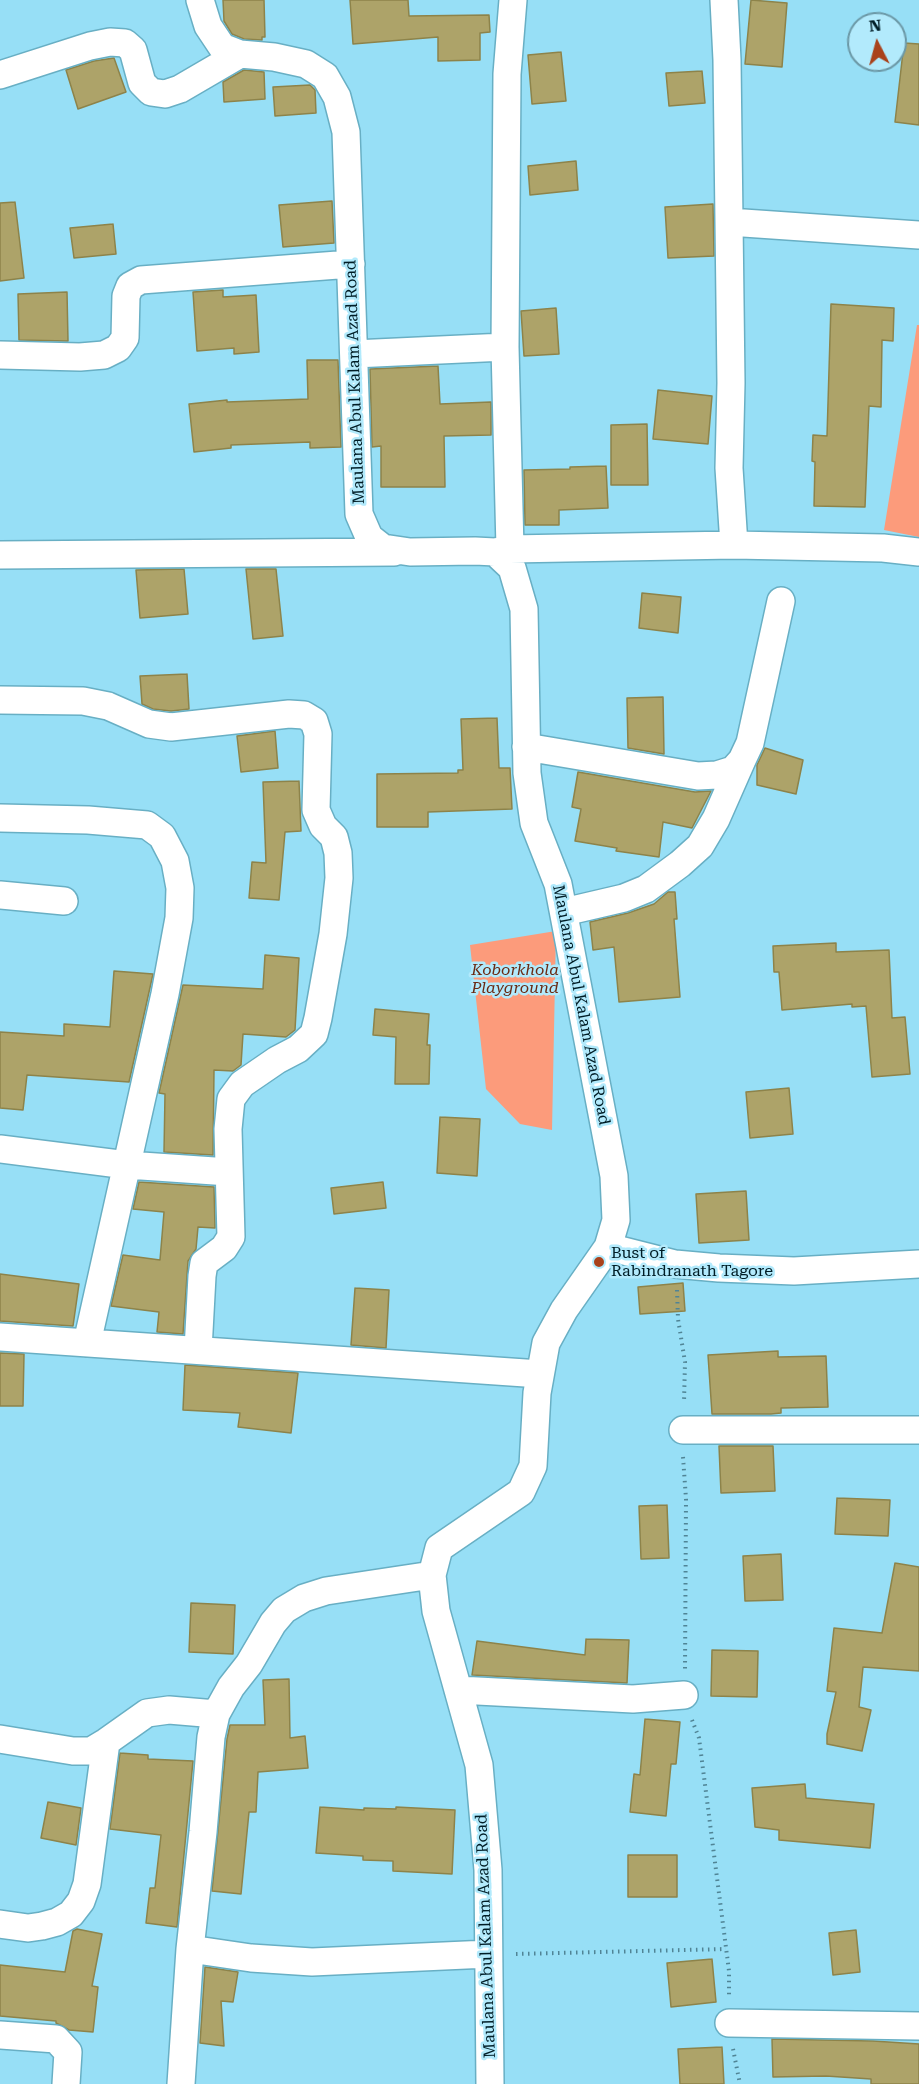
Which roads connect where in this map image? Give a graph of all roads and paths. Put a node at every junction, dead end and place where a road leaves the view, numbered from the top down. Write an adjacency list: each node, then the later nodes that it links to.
1 (200, 0): 4 (street, Maulana Abul Kalam Azad Road)
2 (513, 0): 9 (street)
3 (724, 0): 6 (street)
4 (240, 54): 5 (street); 8 (street, Maulana Abul Kalam Azad Road)
5 (0, 75)
6 (729, 222): 7 (street); 12 (street)
7 (919, 235)
8 (351, 264): 10 (street, Maulana Abul Kalam Azad Road); 11 (street)
9 (505, 347): 10 (street); 13 (street)
10 (354, 354): 14 (street, Maulana Abul Kalam Azad Road)
11 (0, 355)
12 (734, 544): 13 (street); 15 (street)
13 (502, 551): 14 (street, Maulana Abul Kalam Azad Road); 19 (street, Maulana Abul Kalam Azad Road)
14 (410, 552): 16 (street)
15 (919, 552)
16 (0, 555)
17 (781, 601): 20 (street)
18 (0, 700): 27 (street)
19 (526, 747): 20 (street); 24 (street, Maulana Abul Kalam Azad Road)
20 (742, 760): 24 (street)
21 (0, 818): 26 (street)
22 (0, 896): 23 (street)
23 (64, 901)
24 (564, 912): 28 (street, Maulana Abul Kalam Azad Road)
25 (0, 1149): 26 (street)
26 (127, 1165): 27 (street); 31 (street)
27 (229, 1172): 32 (street)
28 (608, 1247): 29 (street); 33 (street, Maulana Abul Kalam Azad Road)
29 (919, 1264)
30 (0, 1337): 31 (street)
31 (87, 1343): 32 (street)
32 (198, 1350): 33 (street)
33 (540, 1374): 36 (street, Maulana Abul Kalam Azad Road)
34 (683, 1430): 35 (street)
35 (919, 1430)
36 (432, 1575): 37 (street, Maulana Abul Kalam Azad Road); 39 (street)
37 (458, 1690): 38 (street); 45 (street, Maulana Abul Kalam Azad Road)
38 (684, 1695)
39 (216, 1714): 41 (street); 43 (street)
40 (0, 1739): 41 (street)
41 (106, 1742): 42 (street)
42 (0, 1924)
43 (190, 1949): 45 (street); 50 (street)
44 (726, 1949): 45 (path)
45 (488, 1954): 51 (street, Maulana Abul Kalam Azad Road)
46 (729, 2023): 47 (street)
47 (919, 2026)
48 (0, 2035): 49 (street)
49 (66, 2084)
50 (181, 2084)
51 (490, 2084)

